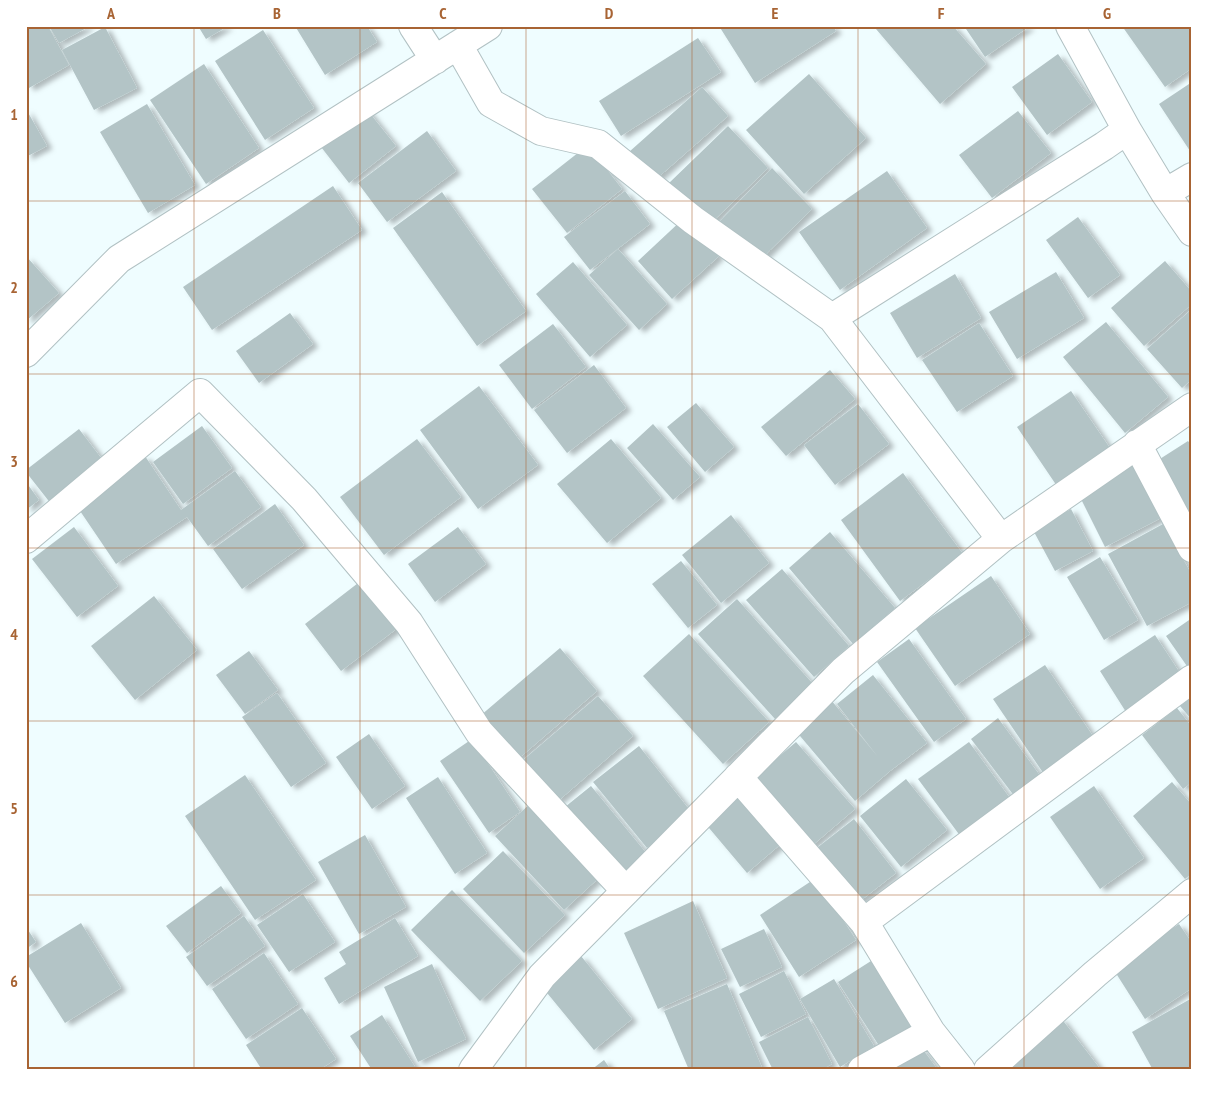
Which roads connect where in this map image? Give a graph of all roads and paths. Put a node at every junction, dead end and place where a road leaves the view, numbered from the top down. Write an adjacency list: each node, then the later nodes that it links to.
1 (413, 26): 5 (street)
2 (488, 26): 4 (street)
3 (1070, 26): 6 (street)
4 (458, 45): 5 (street); 10 (street)
5 (435, 60): 11 (street)
6 (1127, 130): 8 (street); 10 (street)
7 (1192, 177): 8 (street)
8 (1164, 193): 9 (street)
9 (1192, 232)
10 (832, 318): 15 (street)
11 (26, 353)
12 (1192, 407): 13 (street)
13 (1137, 444): 15 (street); 16 (street)
14 (26, 539): 19 (street)
15 (1001, 539): 18 (street)
16 (1192, 548)
17 (1192, 679): 21 (street)
18 (738, 777): 19 (street); 21 (street)
19 (626, 891): 23 (street)
20 (1192, 893): 26 (street)
21 (864, 922): 22 (street)
22 (931, 1032): 24 (street); 25 (street)
23 (473, 1070)
24 (862, 1070)
25 (961, 1070)
26 (988, 1070)

